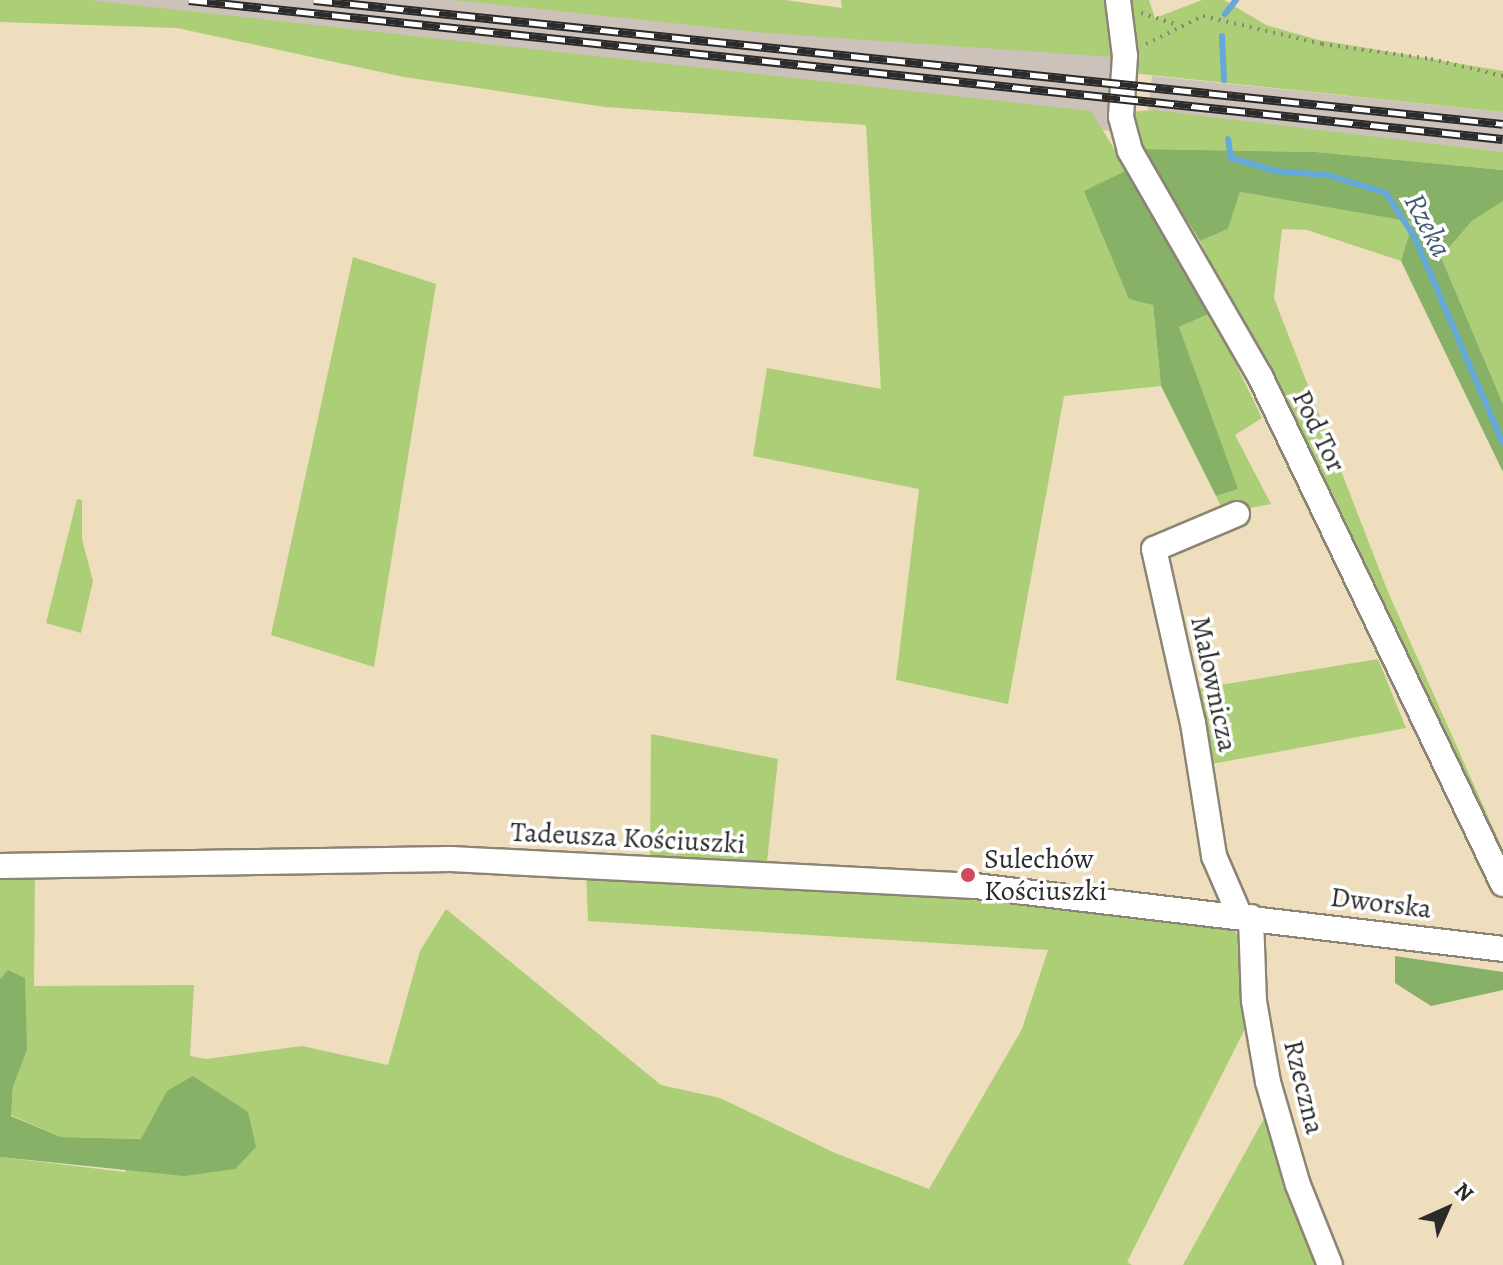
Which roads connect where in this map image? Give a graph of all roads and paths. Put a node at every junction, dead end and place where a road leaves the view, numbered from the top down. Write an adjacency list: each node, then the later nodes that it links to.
1 (1126, 4): 2 (path); 3 (street, Pod Tor)
2 (1180, 25): 3 (path); 4 (path)
3 (1125, 56): 7 (street, Pod Tor)
4 (1503, 76)
5 (1237, 514): 8 (street, Malownicza)
6 (0, 866): 8 (street, Tadeusza Kościuszki)
7 (1503, 884)
8 (1245, 916): 9 (street, Dworska); 10 (street, Rzeczna)
9 (1503, 949)
10 (1330, 1265)

